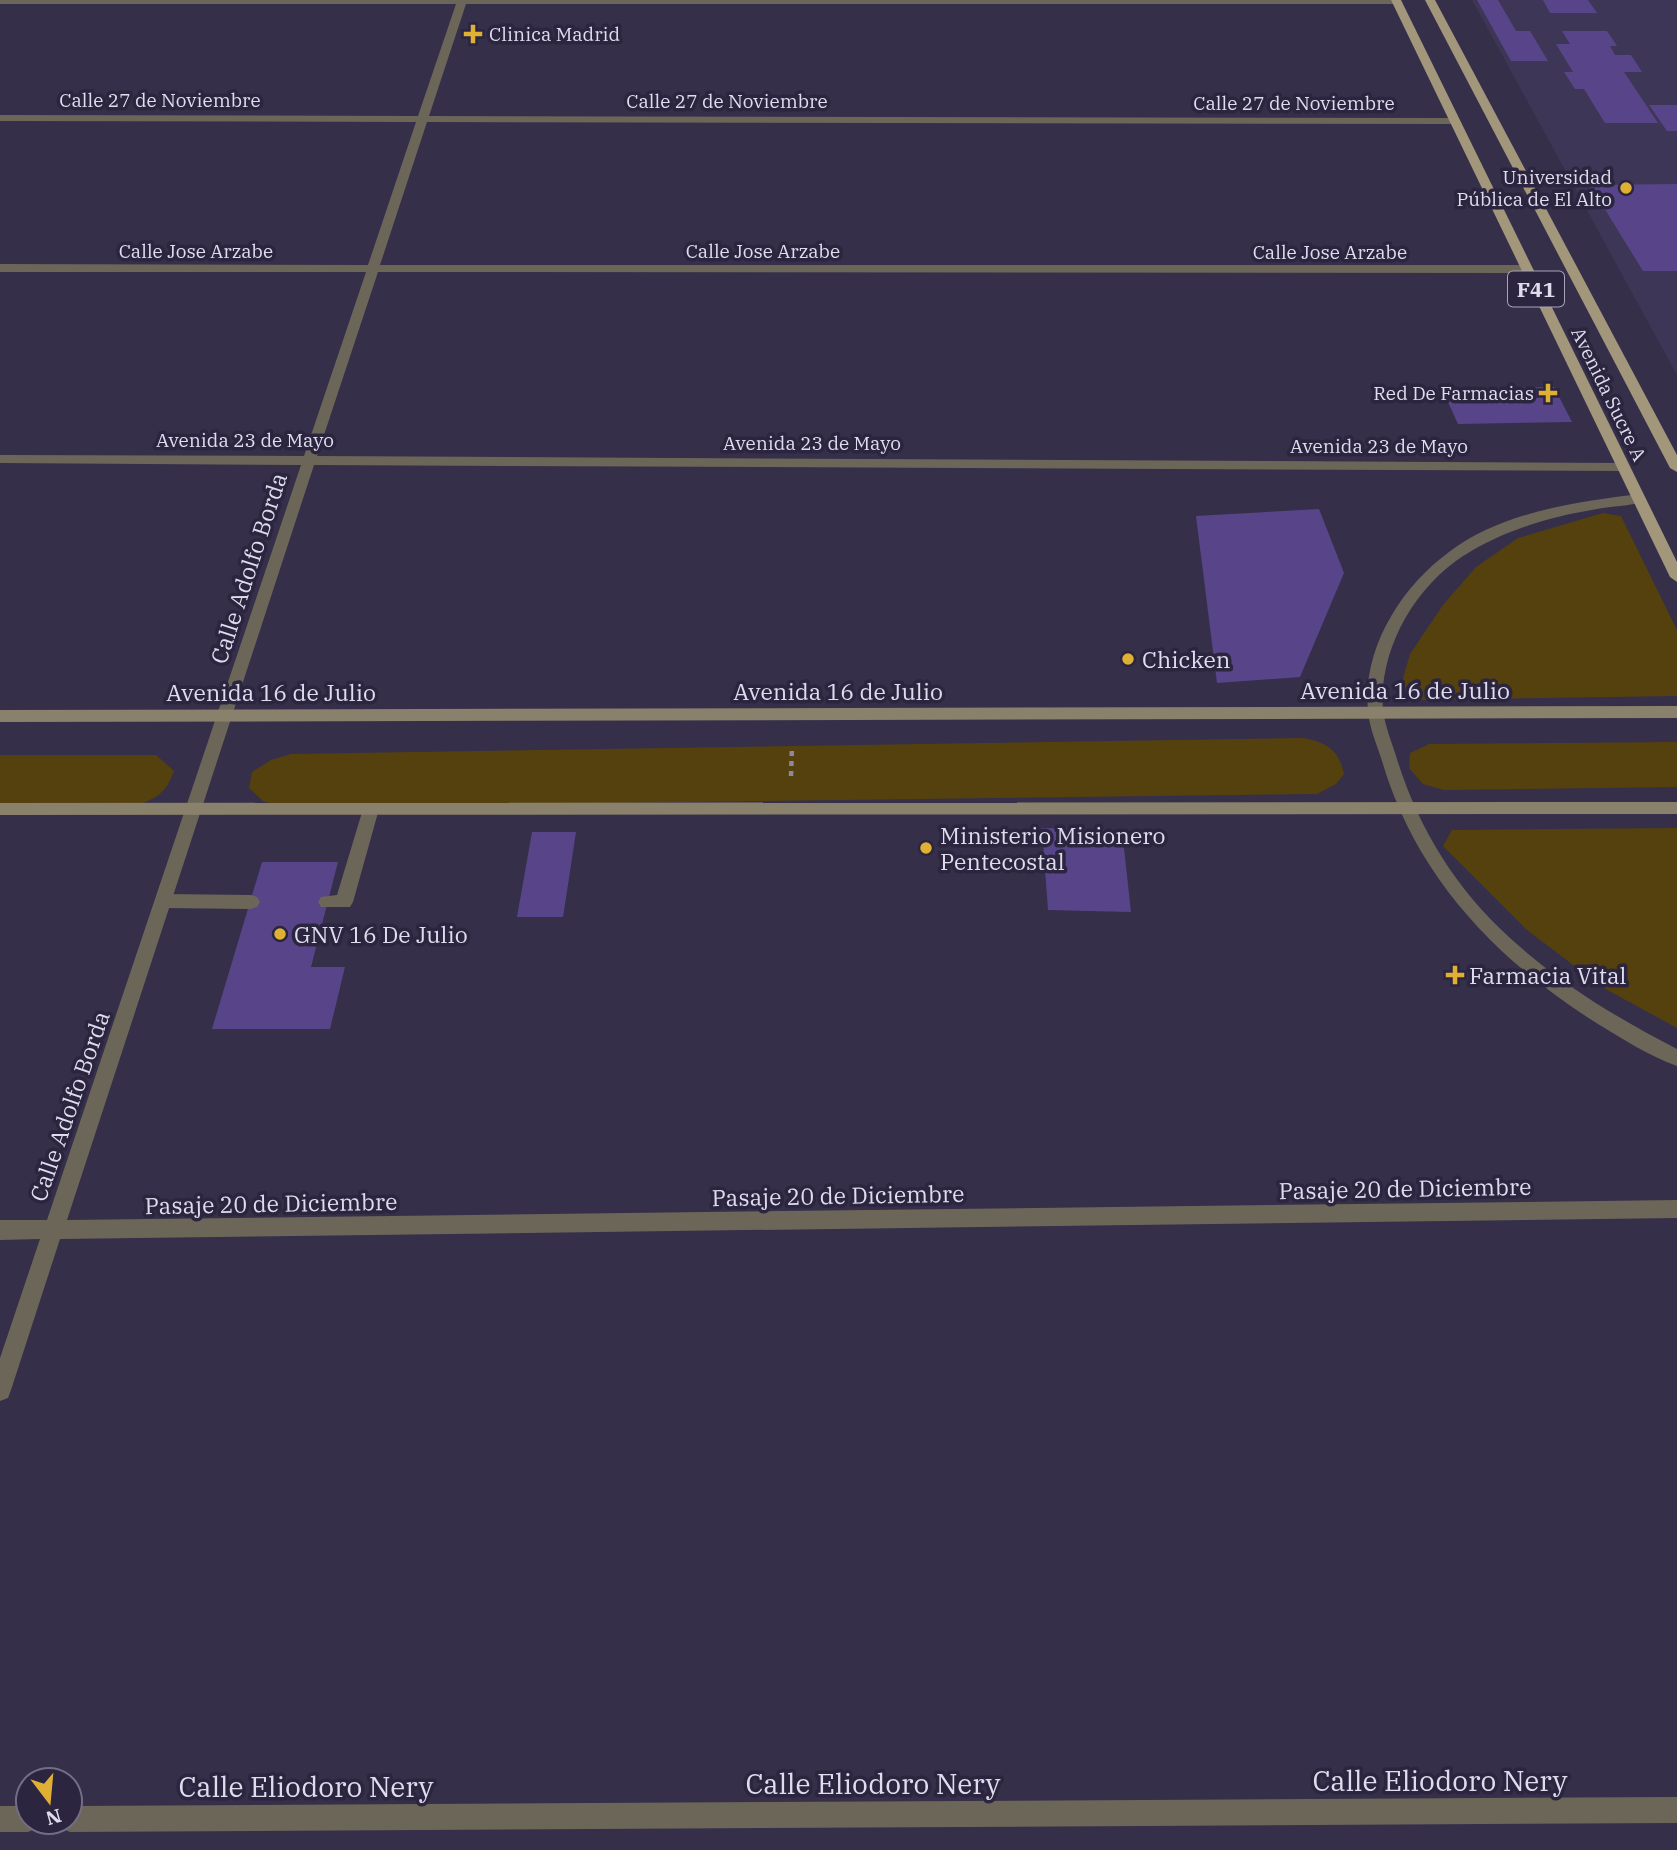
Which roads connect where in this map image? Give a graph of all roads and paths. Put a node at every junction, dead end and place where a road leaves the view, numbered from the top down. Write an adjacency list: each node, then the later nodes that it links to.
1 (191, 0): 2 (street); 5 (street)
2 (462, 0): 3 (street); 6 (street, Calle Adolfo Borda)
3 (1396, 0): 8 (main road, Avenida Sucre A / F41)
4 (1430, 0): 15 (main road, Avenida Sucre A / F41)
5 (0, 1)
6 (424, 117): 7 (street, Calle 27 de Noviembre); 8 (street, Calle 27 de Noviembre); 10 (street, Calle Adolfo Borda)
7 (0, 118)
8 (1454, 121): 11 (main road, Avenida Sucre A / F41)
9 (0, 268): 10 (street, Calle Jose Arzabe)
10 (373, 268): 11 (street, Calle Jose Arzabe); 13 (street, Calle Adolfo Borda)
11 (1527, 269): 14 (main road, Avenida Sucre A / F41)
12 (0, 459): 13 (street, Avenida 23 de Mayo)
13 (310, 459): 14 (street, Avenida 23 de Mayo); 21 (street, Calle Adolfo Borda)
14 (1623, 467): 16 (main road, Avenida Sucre A / F41)
15 (1677, 468)
16 (1639, 499): 17 (main road, Avenida Sucre A / F41); 19 (street)
17 (1677, 577)
18 (1677, 712): 19 (main road, Avenida 16 de Julio)
19 (1375, 713): 20 (main road, Avenida 16 de Julio); 24 (street)
20 (793, 714): 21 (main road, Avenida 16 de Julio); 28 (path)
21 (225, 715): 22 (main road, Avenida 16 de Julio); 23 (street, Calle Adolfo Borda)
22 (0, 716)
23 (195, 808): 26 (main road); 27 (main road); 29 (street, Calle Adolfo Borda)
24 (1403, 808): 25 (main road); 28 (main road); 32 (street)
25 (1677, 808)
26 (0, 809)
27 (372, 809): 28 (main road); 31 (street)
28 (790, 809)
29 (164, 901): 30 (street); 35 (street, Calle Adolfo Borda)
30 (251, 902)
31 (327, 902)
32 (1677, 1058)
33 (1677, 1209): 35 (street, Pasaje 20 de Diciembre)
34 (0, 1230): 35 (street, Pasaje 20 de Diciembre)
35 (53, 1230): 36 (street, Calle Adolfo Borda)
36 (0, 1390)
37 (1677, 1810): 38 (street, Calle Eliodoro Nery)
38 (84, 1819)

